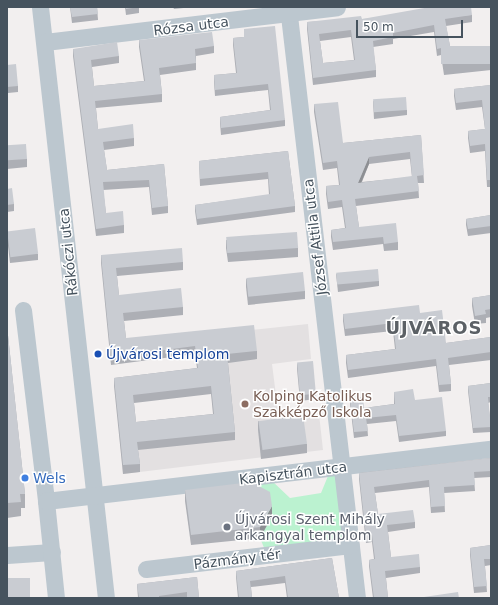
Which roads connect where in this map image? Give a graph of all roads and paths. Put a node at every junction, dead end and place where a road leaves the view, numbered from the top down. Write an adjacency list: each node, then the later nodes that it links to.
1 (40, 7): 4 (street, Rákóczi utca)
2 (337, 7): 3 (street, Rózsa utca)
3 (288, 11): 4 (street, Rózsa utca); 7 (street, József Attila utca)
4 (45, 42): 8 (street, Rákóczi utca)
5 (23, 310): 9 (street)
6 (491, 449): 7 (street, Kapisztrán utca)
7 (341, 467): 8 (street, Kapisztrán utca); 10 (street, József Attila utca)
8 (95, 496): 9 (street); 15 (street, Rákóczi utca)
9 (46, 501): 11 (street)
10 (351, 545): 13 (street, Pázmány tér); 16 (street, József Attila utca)
11 (52, 552): 12 (street); 14 (street)
12 (7, 555)
13 (146, 569)
14 (56, 598)
15 (106, 598)
16 (357, 598)

